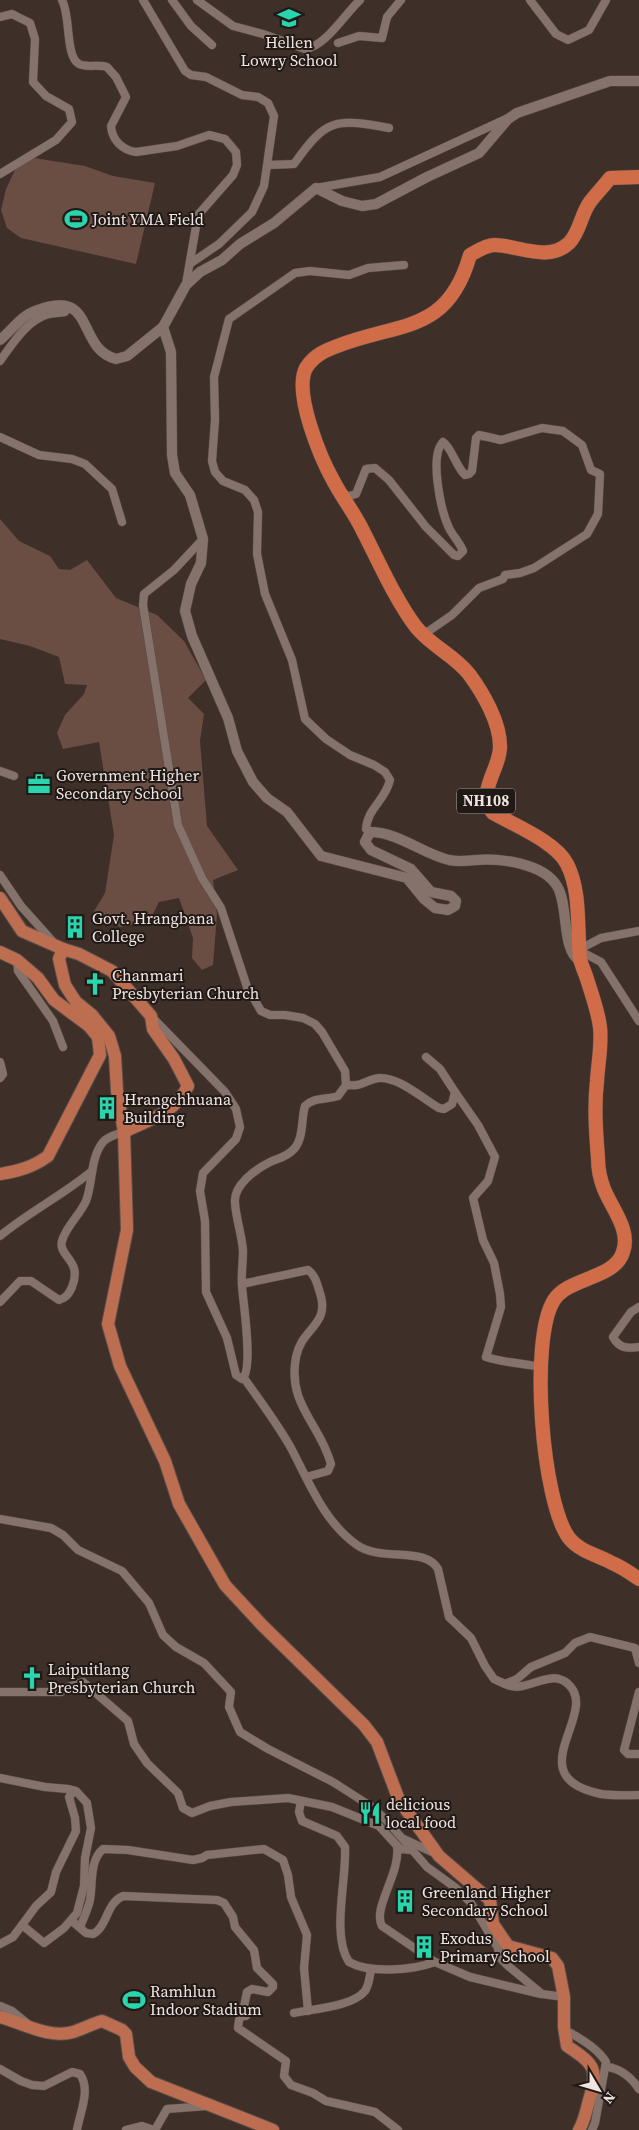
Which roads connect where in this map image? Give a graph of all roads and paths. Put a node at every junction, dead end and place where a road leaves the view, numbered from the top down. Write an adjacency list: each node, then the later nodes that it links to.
1 (62, 0): 21 (street)
2 (137, 0): 10 (street)
3 (143, 0): 10 (street)
4 (172, 0): 13 (street)
5 (197, 0): 6 (street)
6 (360, 0)
7 (401, 0): 12 (street)
8 (530, 0): 9 (street)
9 (606, 0)
10 (149, 13): 17 (street)
11 (0, 16): 18 (street)
12 (338, 43)
13 (212, 45)
14 (639, 81): 15 (street)
15 (508, 119): 20 (street); 20 (street)
16 (389, 128): 17 (street)
17 (268, 165): 21 (street)
18 (0, 174)
19 (639, 177): 31 (highway, NH108)
20 (316, 188): 23 (street)
21 (191, 263): 23 (street)
22 (404, 265): 37 (street)
23 (186, 285): 25 (street)
24 (68, 306): 25 (street); 26 (street); 27 (street)
25 (163, 327): 33 (street)
26 (0, 340)
27 (0, 360)
28 (0, 437): 29 (street)
29 (8, 441): 30 (street); 32 (street)
30 (0, 446)
31 (340, 493): 34 (highway, NH108); 34 (street)
32 (122, 522)
33 (202, 539): 37 (street); 51 (street)
34 (423, 635): 43 (highway, NH108)
35 (0, 771): 36 (street)
36 (14, 776)
37 (370, 832): 43 (street)
38 (0, 875): 41 (street)
39 (0, 898): 41 (main road)
40 (639, 931): 43 (street)
41 (60, 948): 45 (main road); 53 (main road)
42 (0, 952): 44 (main road)
43 (580, 954): 46 (street); 61 (highway, NH108)
44 (17, 960): 47 (street); 55 (main road)
45 (151, 1016): 53 (main road); 62 (street)
46 (639, 1022)
47 (63, 1047)
48 (426, 1056): 52 (street)
49 (0, 1062): 50 (street)
50 (0, 1078)
51 (346, 1085): 52 (street); 57 (street)
52 (454, 1092): 61 (street)
53 (124, 1132): 54 (street); 78 (main road)
54 (92, 1171): 56 (street); 58 (street)
55 (0, 1174)
56 (0, 1236)
57 (242, 1284): 62 (street); 63 (street)
58 (0, 1302)
59 (639, 1307): 60 (street)
60 (639, 1347)
61 (542, 1367): 65 (highway, NH108)
62 (244, 1378): 63 (street)
63 (306, 1477): 67 (street)
64 (0, 1519): 75 (street)
65 (639, 1580)
66 (639, 1663): 67 (street)
67 (505, 1684): 73 (street)
68 (0, 1692): 74 (street)
69 (639, 1692): 70 (street)
70 (639, 1754)
71 (0, 1778): 72 (street)
72 (74, 1791): 79 (street); 80 (street)
73 (639, 1796)
74 (301, 1801): 76 (street); 84 (street)
75 (402, 1838): 77 (street); 78 (street)
76 (397, 1846): 77 (street); 83 (street)
77 (412, 1850): 85 (street)
78 (439, 1856): 86 (main road)
79 (72, 1920): 80 (street); 81 (street)
80 (22, 1925): 82 (street)
81 (80, 1926): 88 (street); 101 (street)
82 (0, 1944)
83 (435, 1962): 84 (street); 85 (street)
84 (371, 1969): 88 (street)
85 (542, 1994): 86 (street)
86 (564, 1997): 92 (main road)
87 (0, 2006): 91 (street)
88 (308, 2011): 89 (street)
89 (294, 2013)
90 (0, 2017): 91 (main road)
91 (30, 2026): 96 (main road)
92 (565, 2034): 93 (street); 102 (main road)
93 (606, 2067): 95 (street); 103 (street)
94 (0, 2069): 97 (street)
95 (639, 2089)
96 (209, 2106): 99 (street); 100 (main road)
97 (77, 2130)
98 (126, 2130): 99 (street)
99 (155, 2130)
100 (273, 2130)
101 (398, 2130)
102 (579, 2130)
103 (592, 2130)

